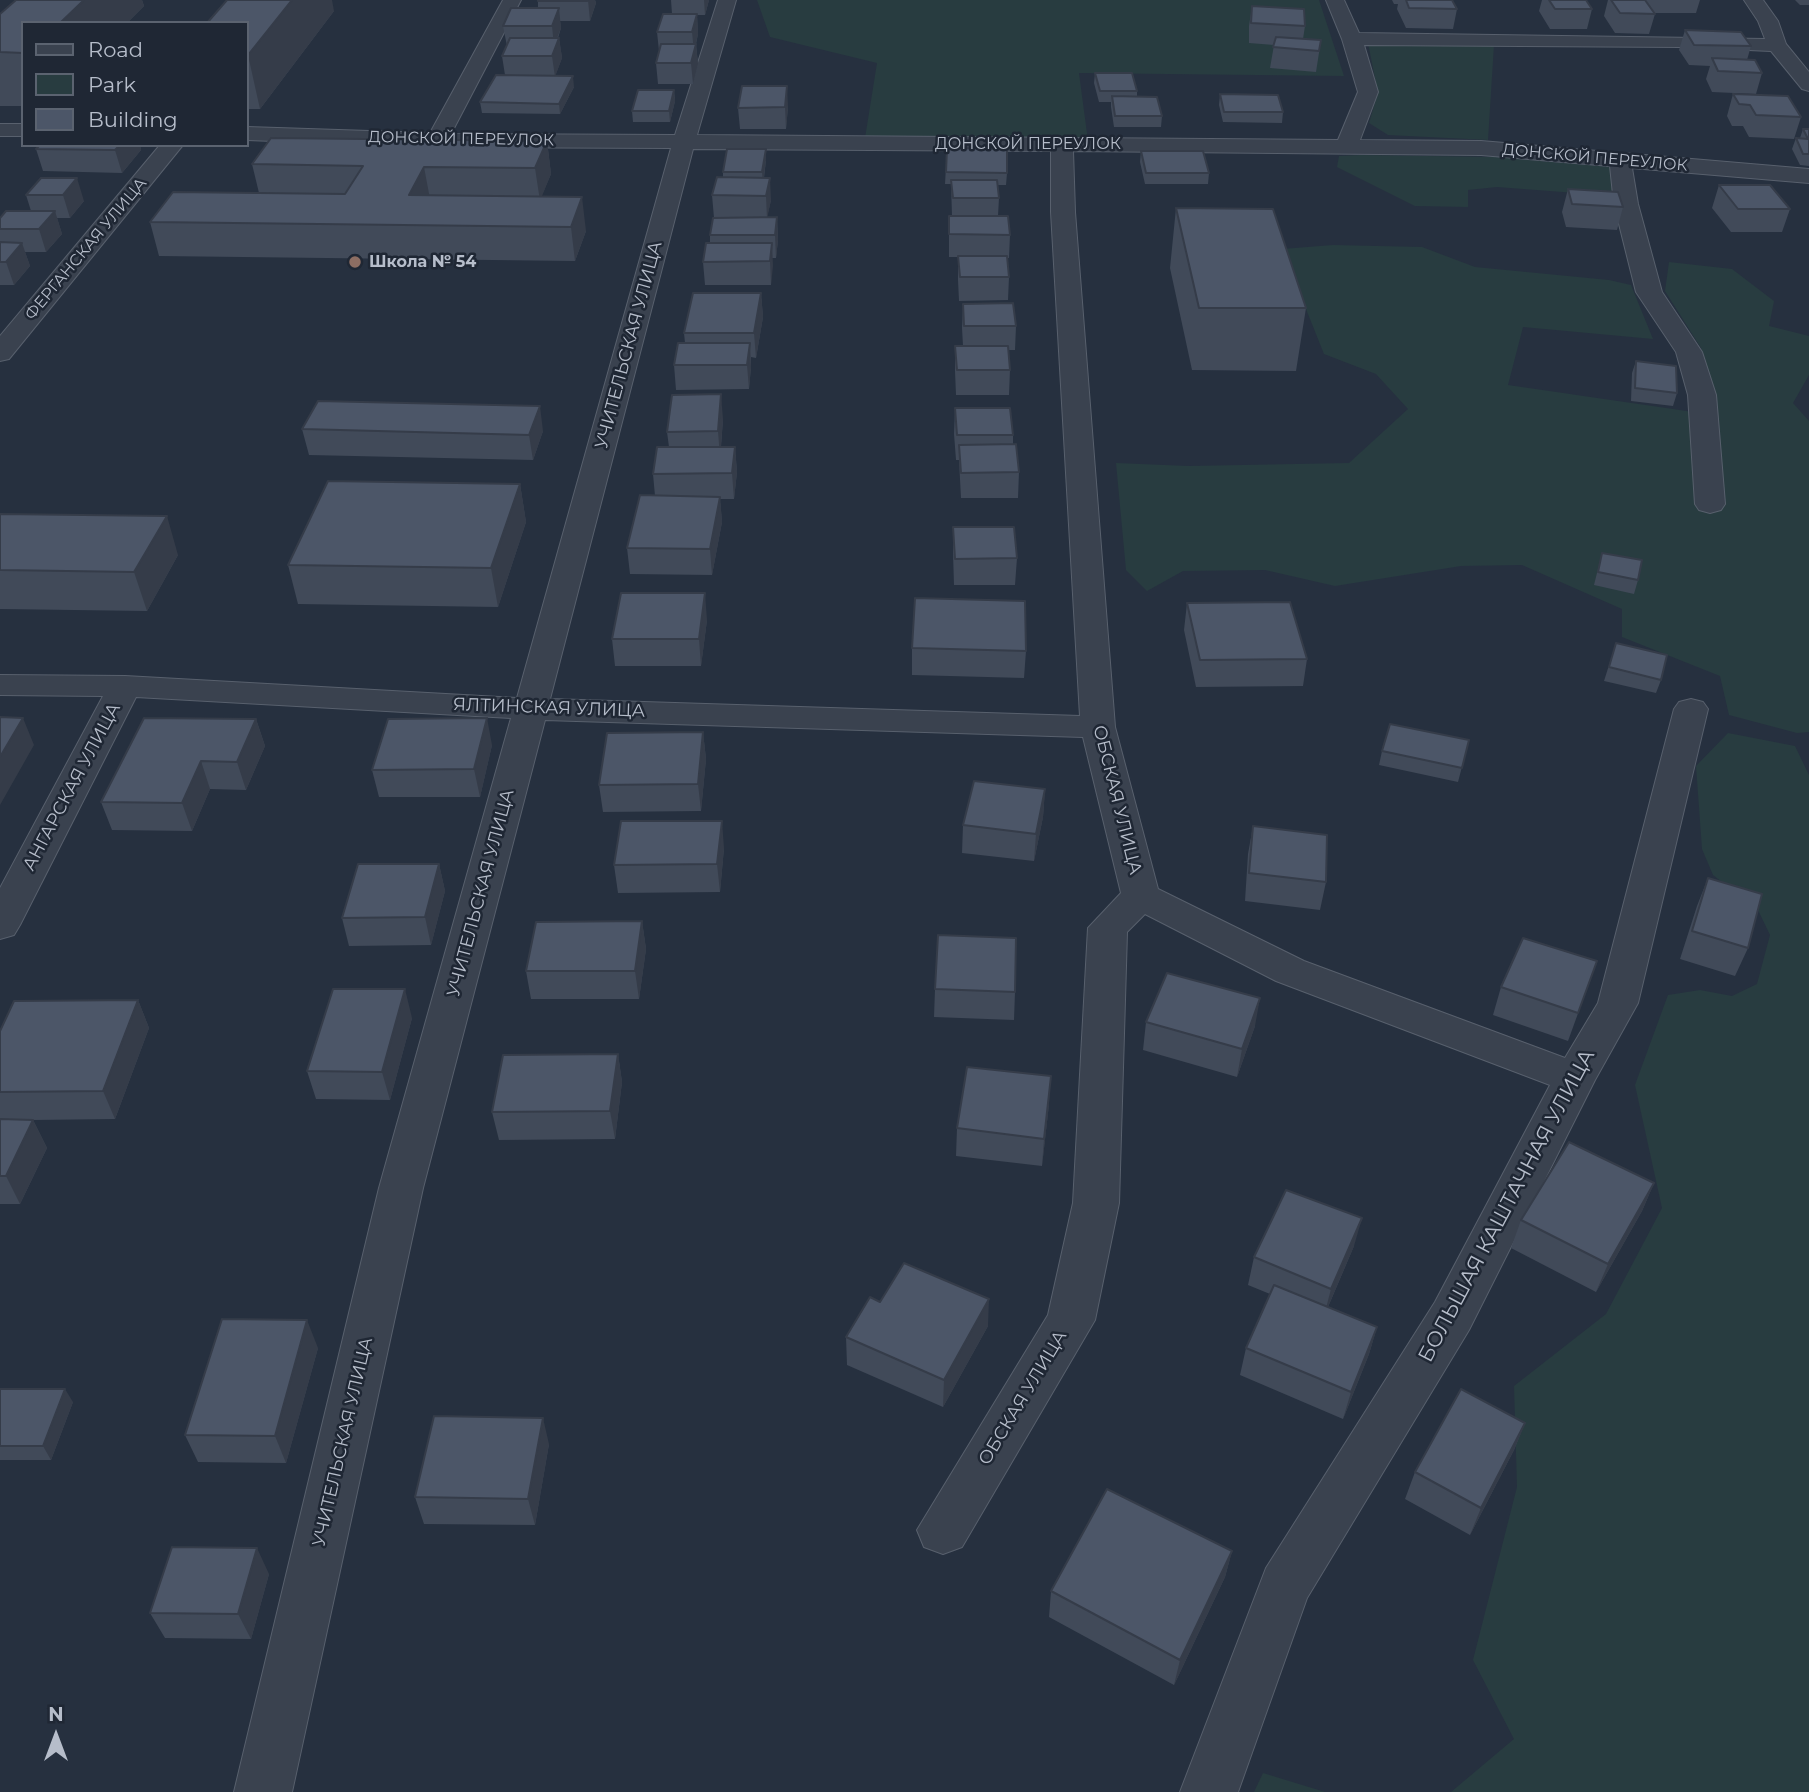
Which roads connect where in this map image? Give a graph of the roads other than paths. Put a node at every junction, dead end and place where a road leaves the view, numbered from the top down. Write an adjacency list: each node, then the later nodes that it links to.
1 (512, 0): 11 (street)
2 (727, 0): 12 (street, УЧИТЕЛЬСКАЯ УЛИЦА)
3 (1335, 0): 5 (street)
4 (1753, 0): 6 (street)
5 (1352, 39): 6 (street); 14 (street)
6 (1777, 45): 7 (street)
7 (1809, 85)
8 (0, 130): 9 (street)
9 (21, 130)
10 (248, 134): 11 (street, ДОНСКОЙ ПЕРЕУЛОК)
11 (437, 140): 12 (street, ДОНСКОЙ ПЕРЕУЛОК)
12 (684, 142): 13 (street, ДОНСКОЙ ПЕРЕУЛОК); 22 (street, УЧИТЕЛЬСКАЯ УЛИЦА)
13 (1062, 145): 14 (street, ДОНСКОЙ ПЕРЕУЛОК); 24 (street, ОБСКАЯ УЛИЦА)
14 (1348, 146): 16 (street, ДОНСКОЙ ПЕРЕУЛОК)
15 (170, 147): 18 (street, ФЕРГАНСКАЯ УЛИЦА)
16 (1620, 160): 17 (street, ДОНСКОЙ ПЕРЕУЛОК); 19 (street)
17 (1809, 176)
18 (0, 353)
19 (1710, 504)
20 (0, 685): 21 (street, ЯЛТИНСКАЯ УЛИЦА)
21 (125, 687): 22 (street, ЯЛТИНСКАЯ УЛИЦА); 26 (street, АНГАРСКАЯ УЛИЦА)
22 (531, 709): 24 (street, ЯЛТИНСКАЯ УЛИЦА); 29 (street, УЧИТЕЛЬСКАЯ УЛИЦА)
23 (1690, 709): 27 (street, БОЛЬШАЯ КАШТАЧНАЯ УЛИЦА)
24 (1098, 727): 25 (street, ОБСКАЯ УЛИЦА)
25 (1141, 895): 27 (street); 28 (street, ОБСКАЯ УЛИЦА)
26 (0, 925)
27 (1575, 1077): 30 (street, БОЛЬШАЯ КАШТАЧНАЯ УЛИЦА)
28 (943, 1530)
29 (263, 1792)
30 (1209, 1792)

